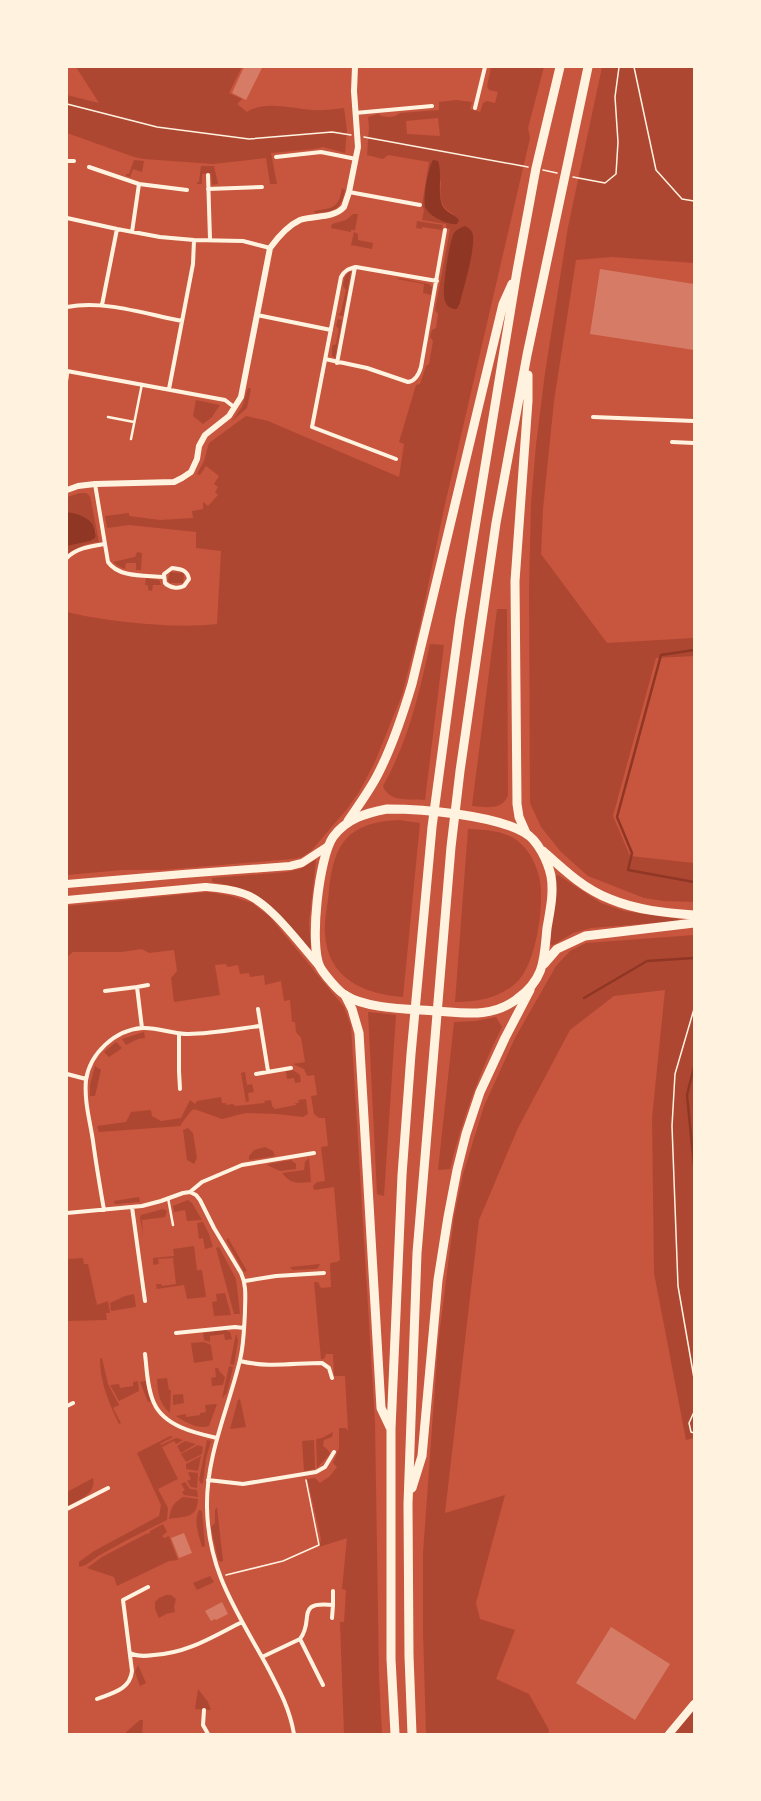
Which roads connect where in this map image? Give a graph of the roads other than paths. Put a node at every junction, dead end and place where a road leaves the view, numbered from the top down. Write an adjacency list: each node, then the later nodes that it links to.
1 (355, 67): 7 (street)
2 (485, 67): 6 (street)
3 (560, 67): 28 (highway)
4 (588, 67): 35 (highway)
5 (432, 106): 7 (street)
6 (475, 108)
7 (355, 113): 9 (street)
8 (276, 157): 9 (street)
9 (356, 159): 18 (street)
10 (67, 161): 11 (street)
11 (74, 161)
12 (89, 167): 14 (street)
13 (208, 175): 16 (street)
14 (140, 184): 17 (street); 23 (street)
15 (262, 187): 16 (street)
16 (208, 189): 25 (street)
17 (187, 190)
18 (349, 192): 19 (street); 26 (street)
19 (420, 205)
20 (67, 218): 21 (street)
21 (117, 229): 23 (street); 30 (street)
22 (445, 230): 29 (street)
23 (132, 232): 24 (street)
24 (194, 240): 25 (street); 33 (street)
25 (210, 240): 26 (street)
26 (270, 248): 32 (street)
27 (355, 267): 29 (street); 34 (street); 37 (street)
28 (517, 271): 56 (highway); 98 (highway)
29 (437, 281): 37 (street)
30 (102, 305): 31 (street); 33 (street)
31 (67, 307)
32 (257, 315): 34 (street); 42 (street)
33 (182, 321): 41 (street)
34 (331, 330): 36 (street)
35 (527, 356): 57 (highway); 103 (highway)
36 (325, 359): 37 (street); 50 (street)
37 (337, 363)
38 (68, 371): 39 (lane); 40 (street)
39 (67, 380)
40 (142, 384): 41 (street); 46 (lane)
41 (169, 389): 42 (street)
42 (234, 407): 51 (street)
43 (108, 417): 46 (lane)
44 (593, 417): 45 (street)
45 (694, 421)
46 (134, 422): 47 (lane)
47 (131, 439)
48 (672, 442): 49 (street)
49 (694, 443)
50 (396, 459)
51 (95, 484): 52 (street); 53 (street)
52 (67, 490)
53 (104, 544): 54 (street); 55 (street)
54 (67, 558)
55 (164, 577): 55 (street)
56 (348, 821): 57 (highway); 58 (highway)
57 (526, 833): 59 (highway)
58 (328, 846): 60 (main road); 65 (highway)
59 (539, 848): 62 (highway); 64 (highway)
60 (67, 884)
61 (67, 900): 65 (main road)
62 (694, 915)
63 (694, 923): 64 (highway)
64 (544, 964): 68 (highway)
65 (320, 967): 70 (highway)
66 (148, 985): 67 (street)
67 (137, 987): 69 (street); 73 (street)
68 (530, 990): 70 (highway); 103 (highway)
69 (105, 991)
70 (345, 995): 98 (highway)
71 (258, 1009): 72 (street)
72 (260, 1026): 74 (street); 76 (street)
73 (142, 1028): 74 (street); 79 (street)
74 (179, 1034): 80 (street)
75 (291, 1068): 76 (street)
76 (268, 1071): 78 (street)
77 (67, 1074): 79 (street)
78 (256, 1074)
79 (86, 1079): 85 (street)
80 (180, 1089)
81 (314, 1153): 82 (street)
82 (190, 1192): 83 (street); 89 (street)
83 (168, 1198): 84 (street); 87 (lane)
84 (132, 1207): 85 (street); 90 (street)
85 (104, 1210): 86 (street)
86 (67, 1213)
87 (173, 1225)
88 (324, 1273): 89 (street)
89 (245, 1281): 91 (street)
90 (145, 1301)
91 (244, 1328): 92 (street); 94 (street)
92 (176, 1333)
93 (145, 1354): 99 (street)
94 (240, 1361): 95 (street); 99 (street)
95 (332, 1378)
96 (73, 1403): 97 (street)
97 (67, 1406)
98 (391, 1429): 119 (highway)
99 (217, 1438): 101 (street)
100 (334, 1452): 101 (street)
101 (208, 1480): 109 (street)
102 (108, 1488): 104 (street)
103 (408, 1504): 120 (highway)
104 (67, 1510)
105 (148, 1587): 111 (street)
106 (333, 1591): 107 (street)
107 (332, 1605): 108 (street); 110 (street)
108 (332, 1618)
109 (242, 1622): 111 (street); 112 (street)
110 (300, 1639): 112 (street); 113 (street)
111 (130, 1653): 114 (street)
112 (262, 1657): 118 (street)
113 (323, 1685)
114 (97, 1699)
115 (694, 1704): 121 (main road)
116 (204, 1710): 117 (street)
117 (208, 1734)
118 (294, 1734)
119 (395, 1734)
120 (412, 1734)
121 (669, 1734)

